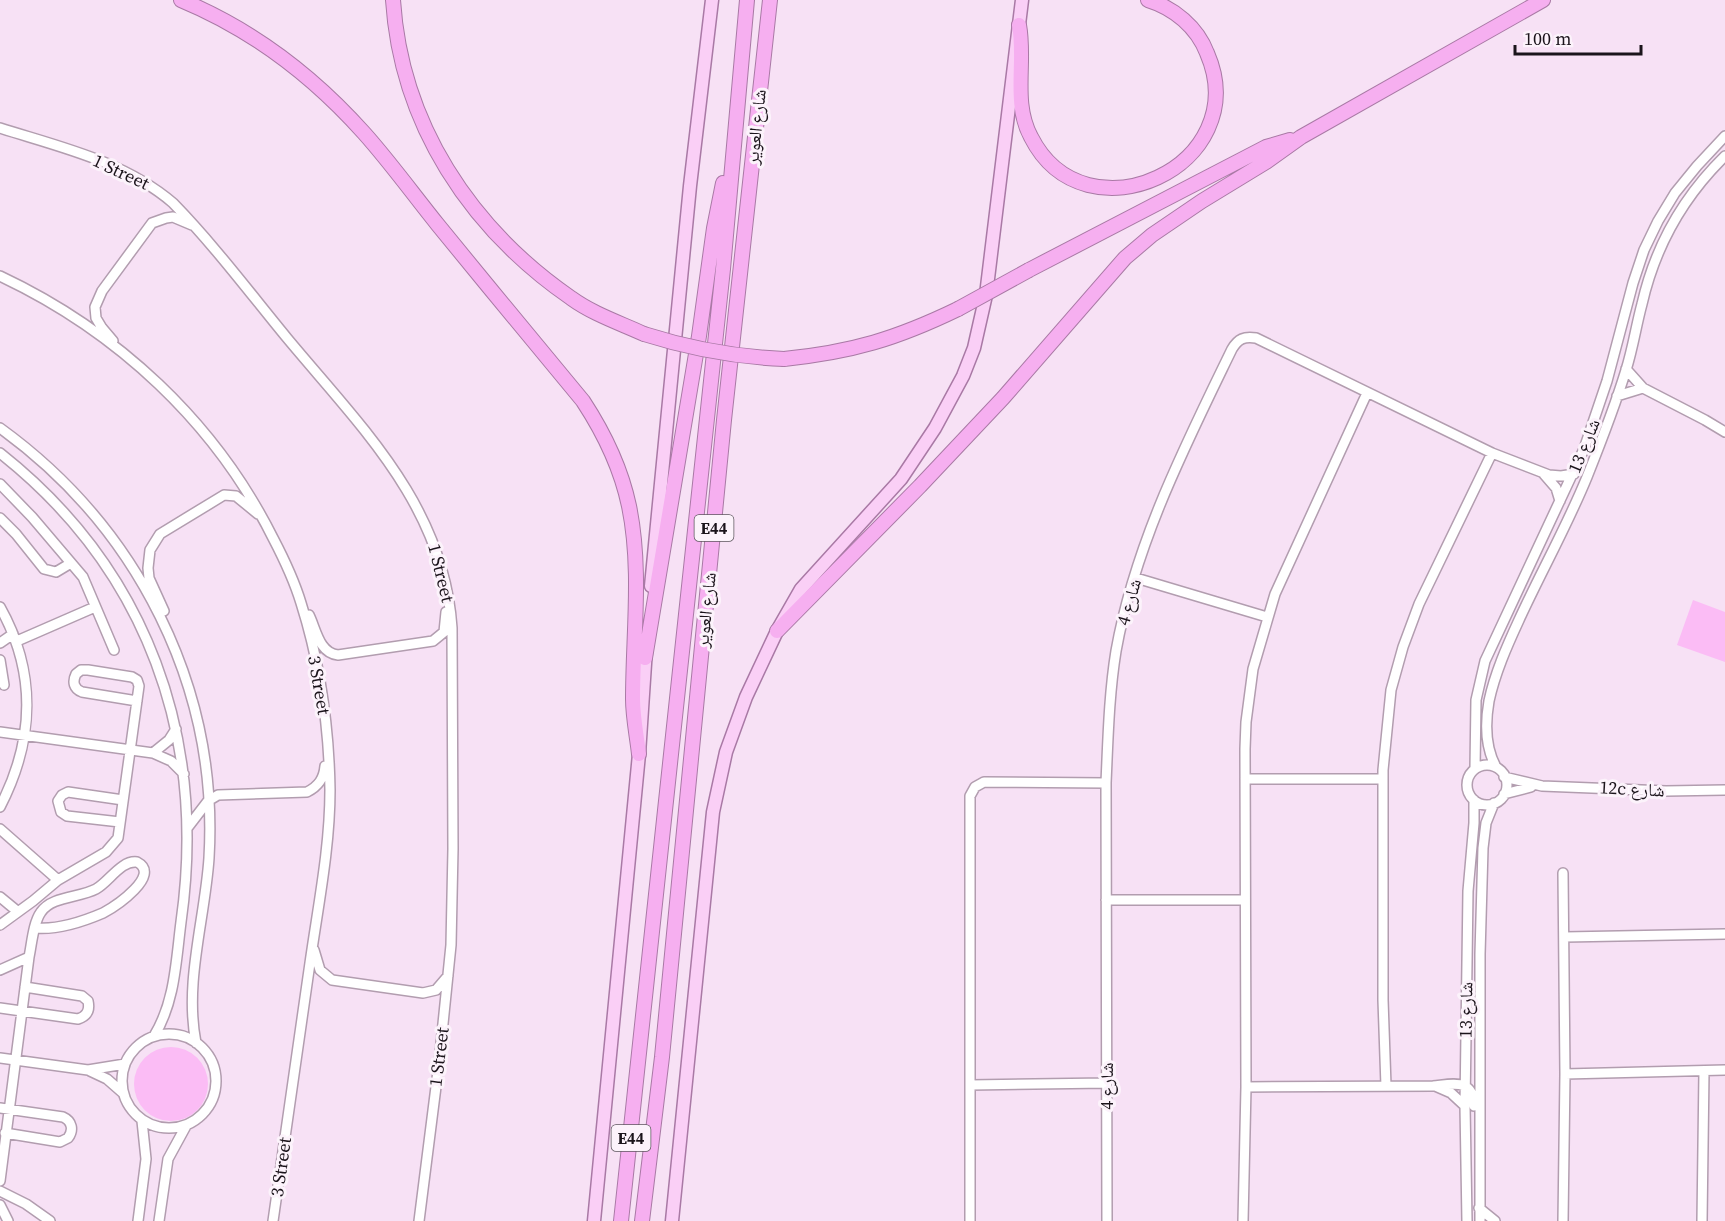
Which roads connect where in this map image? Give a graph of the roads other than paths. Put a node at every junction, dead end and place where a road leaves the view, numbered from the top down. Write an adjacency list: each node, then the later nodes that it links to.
1 (181, 0): 54 (highway)
2 (393, 0): 12 (highway, bridge)
3 (712, 0): 44 (main road)
4 (747, 0): 10 (highway, شارع العوير / E44)
5 (770, 0): 126 (highway, شارع العوير / E44)
6 (1022, 0): 9 (main road)
7 (1148, 0): 9 (highway)
8 (1543, 0): 12 (highway)
9 (1018, 25): 39 (main road)
10 (737, 111): 44 (highway); 125 (highway, شارع العوير / E44)
11 (0, 128): 15 (street, 1 Street)
12 (1301, 136): 39 (highway)
13 (1725, 136): 27 (street, شارع 13)
14 (1725, 156): 18 (street, شارع 13)
15 (194, 226): 17 (street); 34 (street, 1 Street)
16 (0, 276): 17 (street, 3 Street)
17 (125, 354): 31 (street, 3 Street)
18 (1626, 369): 19 (street); 21 (street, شارع 13)
19 (1643, 388): 21 (street); 23 (street)
20 (1367, 393): 25 (street, شارع 4); 33 (street, شارع 4); 38 (street)
21 (1617, 396): 55 (street, شارع 13)
22 (0, 428): 43 (street)
23 (1725, 432)
24 (0, 453): 48 (street)
25 (1492, 453): 26 (street, شارع 4); 60 (street)
26 (1543, 473): 27 (street, شارع 4); 29 (street)
27 (1574, 474): 29 (street, شارع 13)
28 (0, 484): 32 (street)
29 (1560, 501): 56 (street, شارع 13)
30 (0, 518): 32 (street)
31 (265, 520): 35 (street, 3 Street); 43 (street)
32 (71, 563): 37 (street)
33 (1136, 578): 38 (street); 61 (street, شارع 4)
34 (446, 587): 35 (street); 86 (street, 1 Street)
35 (301, 602): 51 (street, 3 Street)
36 (0, 607): 40 (street)
37 (95, 608): 40 (street); 42 (street)
38 (1267, 617): 59 (street)
39 (777, 631): 127 (main road)
40 (15, 638): 41 (street); 50 (street)
41 (0, 643)
42 (114, 650)
43 (178, 656): 67 (street)
44 (645, 658): 54 (main road)
45 (0, 660): 46 (street)
46 (4, 685)
47 (137, 701): 47 (street); 52 (street)
48 (176, 729): 53 (street); 57 (street)
49 (0, 732): 50 (street)
50 (25, 735): 52 (street); 69 (street)
51 (328, 746): 67 (street); 83 (street, 3 Street)
52 (129, 749): 53 (street); 65 (street)
53 (153, 753): 57 (street)
54 (639, 754): 124 (main road)
55 (1496, 767): 56 (street); 58 (street)
56 (1475, 769): 66 (street)
57 (184, 774): 71 (street)
58 (1504, 777): 62 (street, 12c شارع); 64 (street)
59 (1245, 778): 60 (street); 77 (street)
60 (1383, 778): 102 (street)
61 (1106, 783): 76 (street, شارع 4); 101 (street)
62 (1539, 785): 63 (street, 12c شارع); 64 (street, 12c شارع)
63 (1725, 790)
64 (1504, 794): 68 (street)
65 (123, 800): 70 (street); 70 (street)
66 (1474, 800): 68 (street); 95 (street, شارع 13)
67 (208, 801): 71 (street); 91 (street)
68 (1494, 803): 112 (street, شارع 13)
69 (0, 807)
70 (120, 822): 74 (street)
71 (188, 827): 90 (street)
72 (0, 829): 74 (street)
73 (1563, 873): 82 (street)
74 (58, 880): 78 (street)
75 (0, 897): 78 (street)
76 (1106, 900): 77 (street); 100 (street, شارع 4)
77 (1245, 900): 105 (street)
78 (17, 911): 79 (street)
79 (0, 925)
80 (35, 928): 80 (street); 84 (street)
81 (1725, 934): 82 (street)
82 (1565, 937): 99 (street)
83 (313, 945): 86 (street); 122 (street, 3 Street)
84 (29, 957): 85 (street); 87 (street)
85 (0, 970)
86 (449, 974): 123 (street, 1 Street)
87 (25, 987): 89 (street); 89 (street)
88 (0, 1008): 89 (street)
89 (22, 1012): 93 (street)
90 (154, 1036): 91 (street); 94 (street)
91 (196, 1043): 110 (street)
92 (0, 1059): 93 (street)
93 (15, 1061): 96 (street); 108 (street)
94 (125, 1064): 96 (street); 106 (street)
95 (1465, 1068): 103 (street); 104 (street, شارع 13)
96 (88, 1070): 106 (street)
97 (1725, 1070): 98 (street)
98 (1704, 1071): 99 (street); 135 (street)
99 (1565, 1074): 134 (street)
100 (1107, 1083): 101 (street); 129 (street, شارع 4)
101 (971, 1085): 128 (street)
102 (1386, 1086): 103 (street); 105 (street)
103 (1433, 1086): 104 (street); 107 (street)
104 (1465, 1086): 107 (street, شارع 13); 112 (street)
105 (1246, 1087): 130 (street)
106 (123, 1094): 109 (street)
107 (1465, 1106): 131 (street, شارع 13)
108 (4, 1109): 111 (street); 111 (street)
109 (142, 1121): 110 (street); 120 (street)
110 (186, 1126): 121 (street)
111 (5, 1133): 113 (street)
112 (1480, 1154): 117 (street, شارع 13)
113 (0, 1165): 114 (street)
114 (0, 1181)
115 (0, 1191): 119 (street)
116 (0, 1205): 118 (street)
117 (1479, 1208): 132 (street, شارع 13); 133 (street)
118 (8, 1221)
119 (50, 1221)
120 (138, 1221)
121 (159, 1221)
122 (273, 1221)
123 (419, 1221)
124 (594, 1221)
125 (621, 1221)
126 (642, 1221)
127 (672, 1221)
128 (970, 1221)
129 (1107, 1221)
130 (1244, 1221)
131 (1467, 1221)
132 (1480, 1221)
133 (1495, 1221)
134 (1563, 1221)
135 (1702, 1221)

